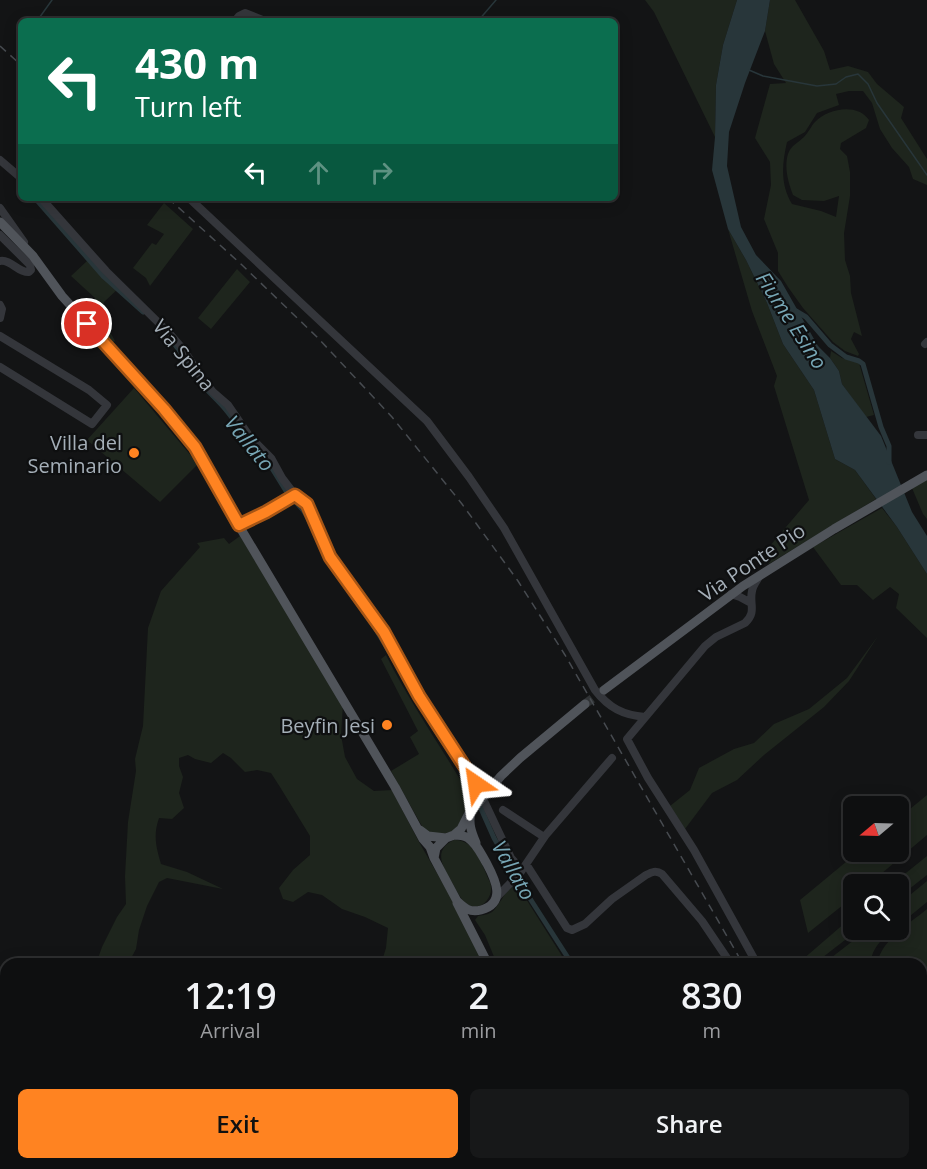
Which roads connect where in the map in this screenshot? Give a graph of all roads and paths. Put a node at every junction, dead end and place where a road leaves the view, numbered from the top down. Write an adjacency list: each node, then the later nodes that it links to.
1 (237, 18): 2 (street)
2 (258, 18)
3 (0, 160): 4 (street)
4 (18, 175)
5 (44, 201): 19 (street, Via Spina)
6 (192, 201): 28 (street)
7 (0, 208): 10 (street)
8 (0, 222): 10 (main road)
9 (0, 235): 11 (street)
10 (33, 256): 20 (main road)
11 (0, 261)
12 (0, 305): 13 (street)
13 (0, 318)
14 (0, 336): 15 (street)
15 (0, 367)
16 (918, 435): 17 (street)
17 (927, 435)
18 (927, 475): 21 (main road, Via Ponte Pio)
19 (292, 496): 20 (street); 30 (street, Via Spina)
20 (239, 525): 32 (main road)
21 (761, 575): 22 (main road, Via Ponte Pio); 23 (street)
22 (743, 586): 23 (street); 24 (main road, Via Ponte Pio); 25 (street)
23 (751, 593): 25 (street)
24 (731, 594): 25 (street); 26 (main road, Via Ponte Pio)
25 (752, 604): 28 (street)
26 (604, 690)
27 (585, 704): 30 (main road)
28 (645, 717): 45 (street)
29 (612, 758): 34 (street)
30 (477, 803): 33 (main road); 35 (main road); 37 (street, Via Spina)
31 (504, 810): 34 (street)
32 (415, 824): 33 (main road); 36 (main road)
33 (450, 836): 35 (main road); 36 (main road)
34 (544, 837): 37 (street)
35 (477, 846): 38 (main road)
36 (434, 858): 40 (main road)
37 (519, 873): 38 (street); 39 (street); 44 (street, Via Spina)
38 (494, 878): 39 (main road)
39 (495, 899): 41 (main road)
40 (457, 901): 41 (main road); 42 (main road)
41 (475, 911): 42 (main road)
42 (478, 944): 43 (main road)
43 (485, 958)
44 (727, 958)
45 (754, 958)

